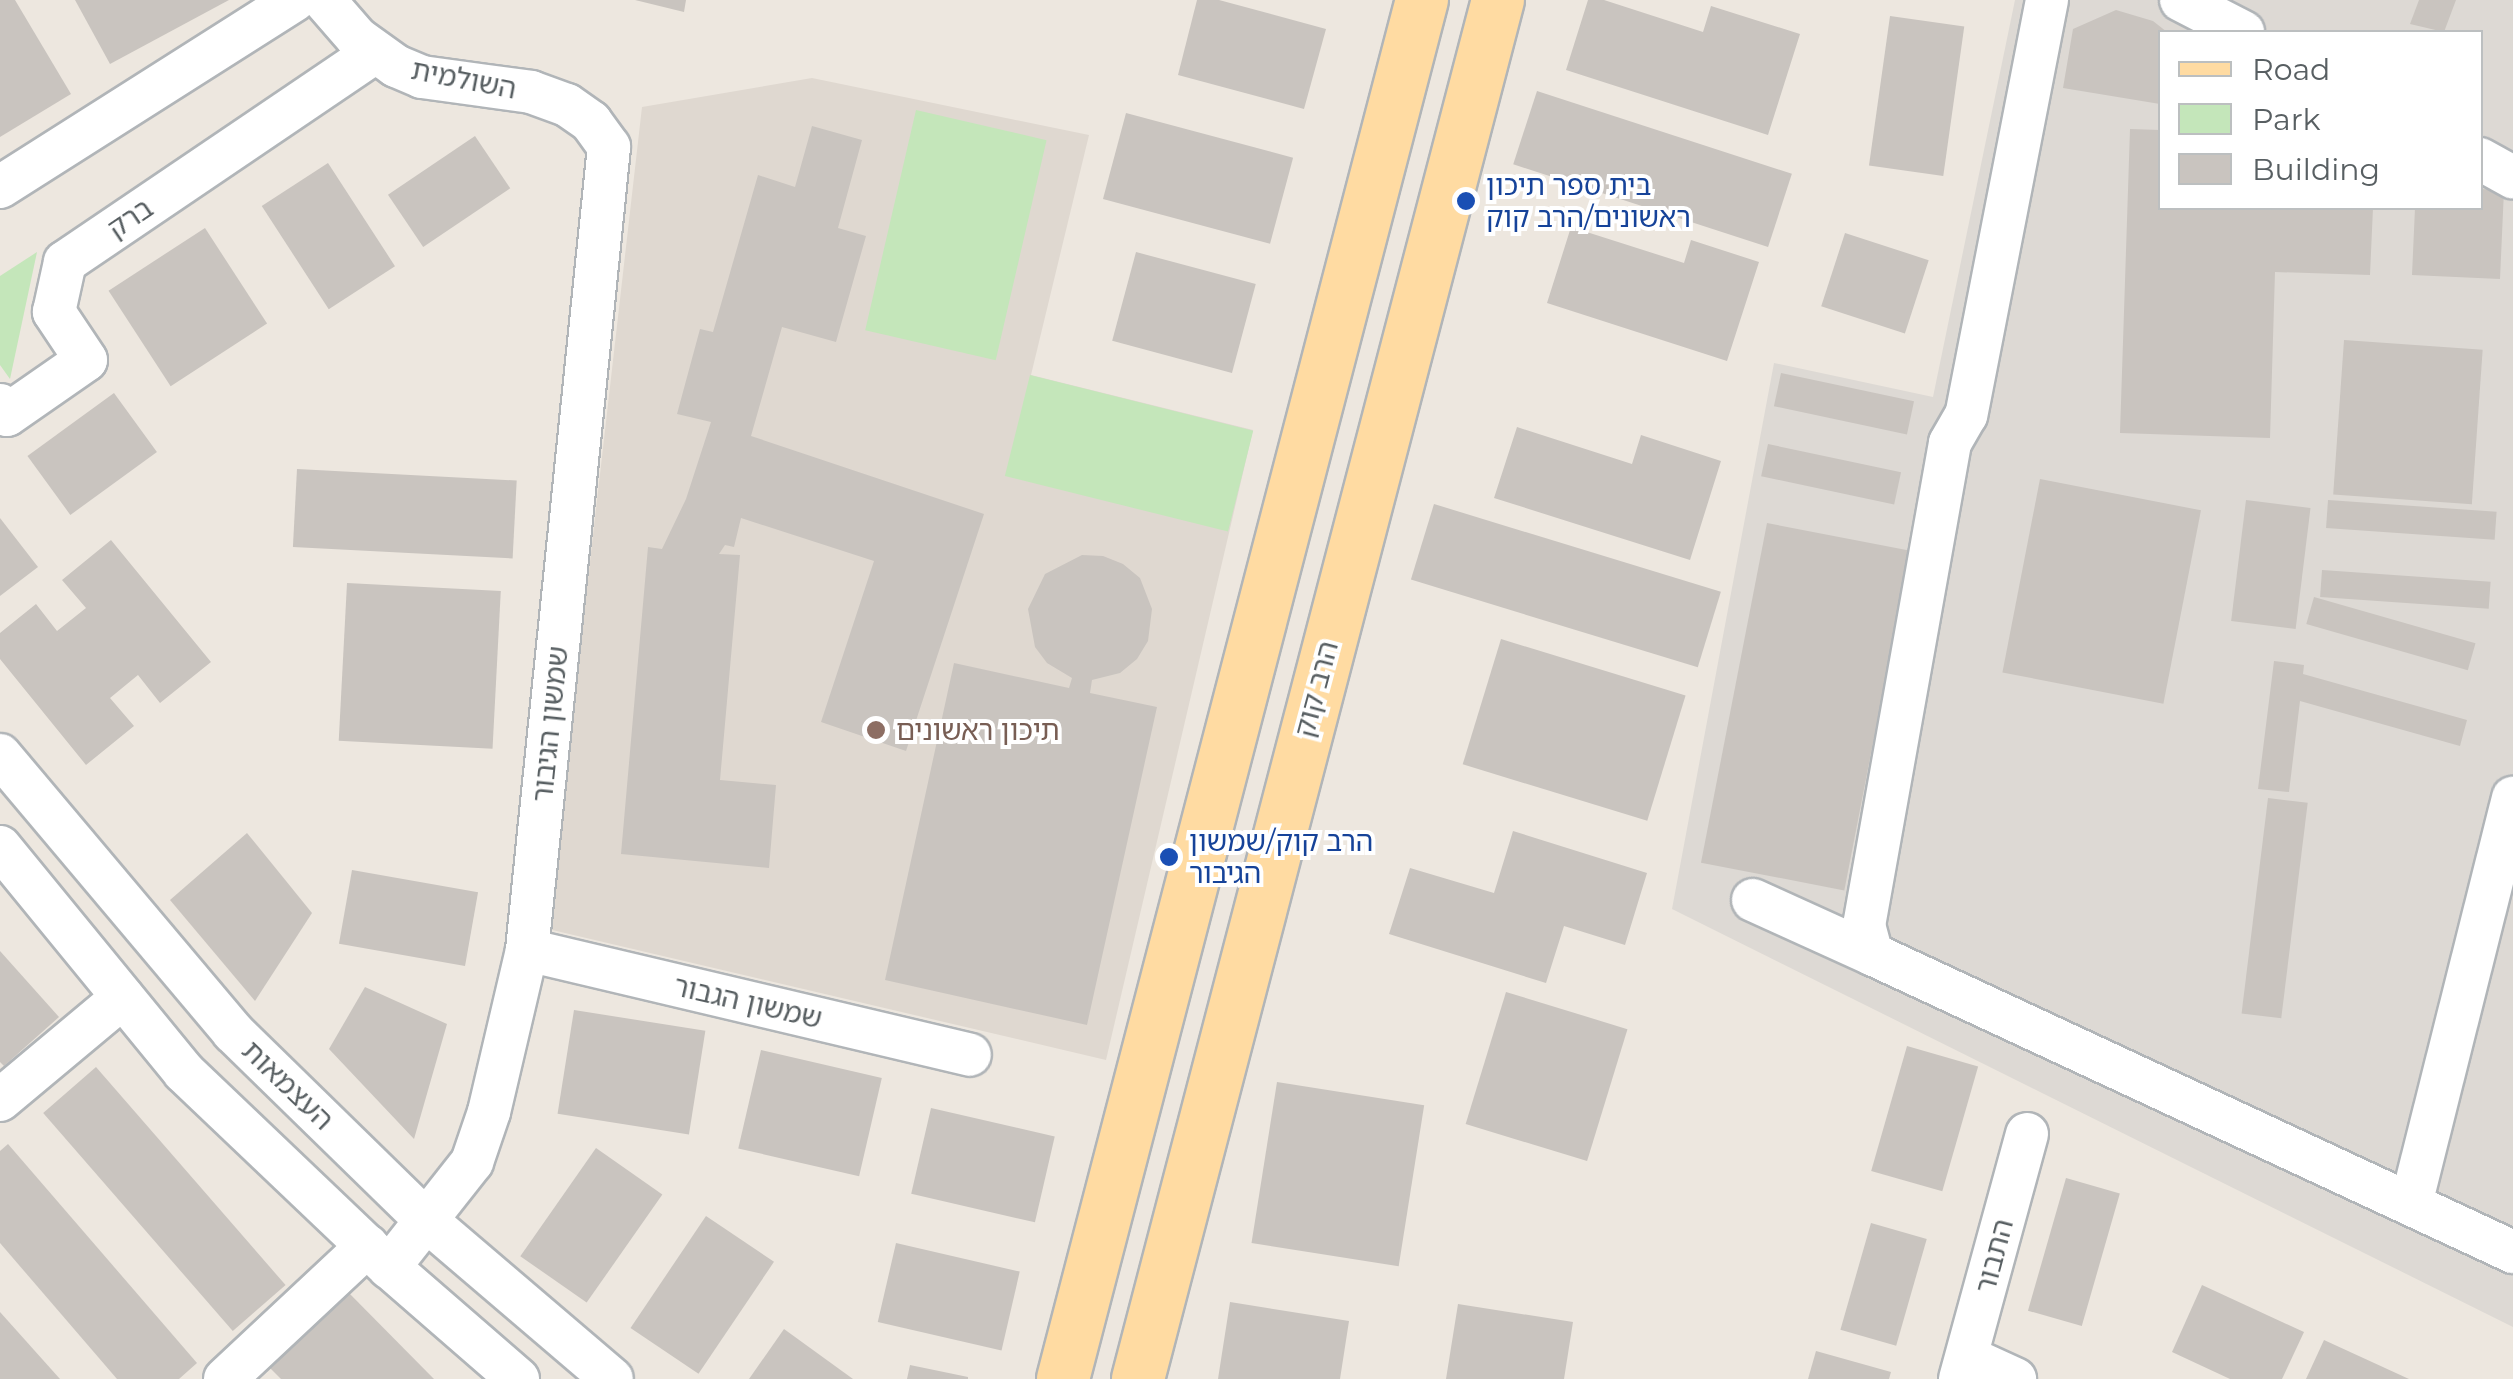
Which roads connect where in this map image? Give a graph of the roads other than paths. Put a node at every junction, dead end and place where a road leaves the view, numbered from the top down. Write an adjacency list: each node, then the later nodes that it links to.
1 (294, 0): 12 (street)
2 (324, 0): 8 (street, השולמית)
3 (1422, 0): 32 (main road)
4 (1498, 0): 33 (main road, הרב קוק)
5 (2047, 0): 19 (street)
6 (2180, 0): 7 (street)
7 (2239, 30)
8 (375, 52): 9 (street, השולמית); 13 (street, ברק)
9 (609, 148): 18 (street, שמשון הגיבור)
10 (2483, 161): 11 (street)
11 (2513, 176)
12 (0, 186)
13 (0, 405)
14 (0, 755): 25 (street, העצמאות)
15 (2513, 798): 24 (street)
16 (0, 847): 20 (street)
17 (1753, 900): 19 (street)
18 (527, 950): 21 (street, שמשון הגבור); 25 (street, שמשון הגיבור)
19 (1872, 954): 24 (street)
20 (123, 996): 22 (street); 27 (street)
21 (970, 1054)
22 (0, 1100)
23 (2028, 1134): 28 (street, התבור)
24 (2412, 1204): 26 (street)
25 (428, 1221): 27 (street, שמשון הגיבור); 31 (street, העצמאות)
26 (2513, 1252)
27 (378, 1256): 29 (street, שמשון הגיבור); 30 (street)
28 (1964, 1368): 34 (street)
29 (225, 1379)
30 (518, 1379)
31 (612, 1379)
32 (1063, 1379)
33 (1138, 1379)
34 (2015, 1379)

